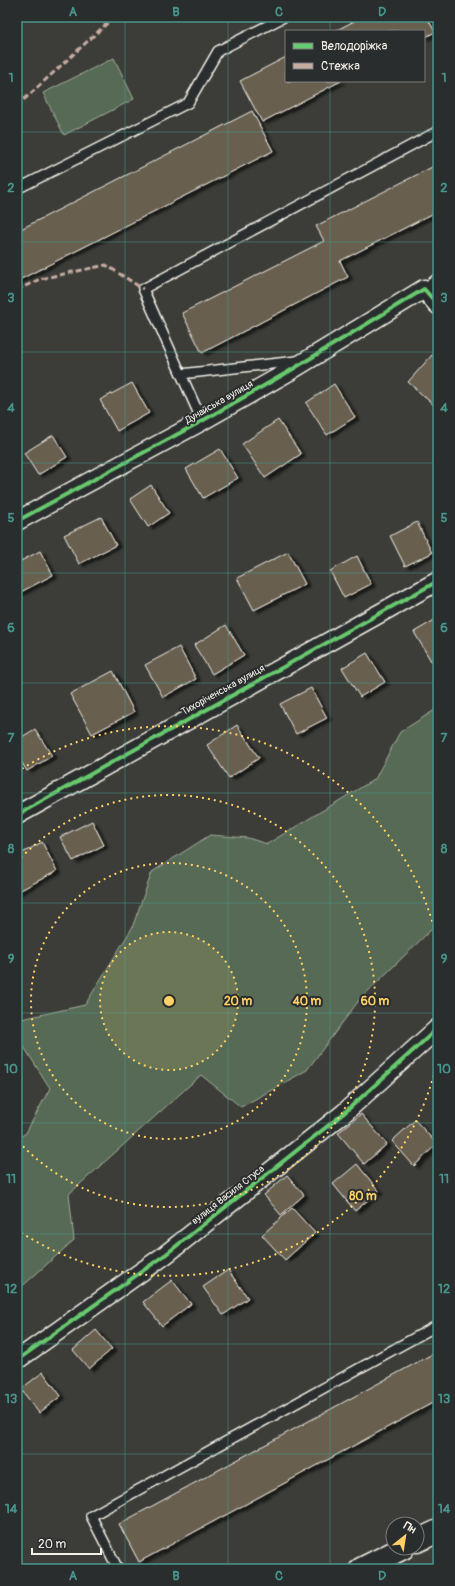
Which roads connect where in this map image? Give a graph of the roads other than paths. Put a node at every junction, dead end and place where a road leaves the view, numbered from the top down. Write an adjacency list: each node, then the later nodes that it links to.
1 (284, 17): 3 (lane)
2 (438, 131): 7 (lane)
3 (17, 190)
4 (431, 284): 5 (street); 6 (street, Дунайська вулиця)
5 (438, 305)
6 (306, 360): 7 (lane); 8 (street, Дунайська вулиця)
7 (181, 374): 8 (lane)
8 (202, 421): 9 (street, Дунайська вулиця)
9 (17, 522)
10 (438, 581): 11 (street, Тихоріченська вулиця)
11 (17, 815)
12 (438, 1028): 14 (street, вулиця Василя Стуса)
13 (438, 1325): 18 (lane)
14 (17, 1360)
15 (438, 1531): 16 (main road)
16 (425, 1537)
17 (387, 1556): 19 (main road)
18 (118, 1569)
19 (360, 1569)

